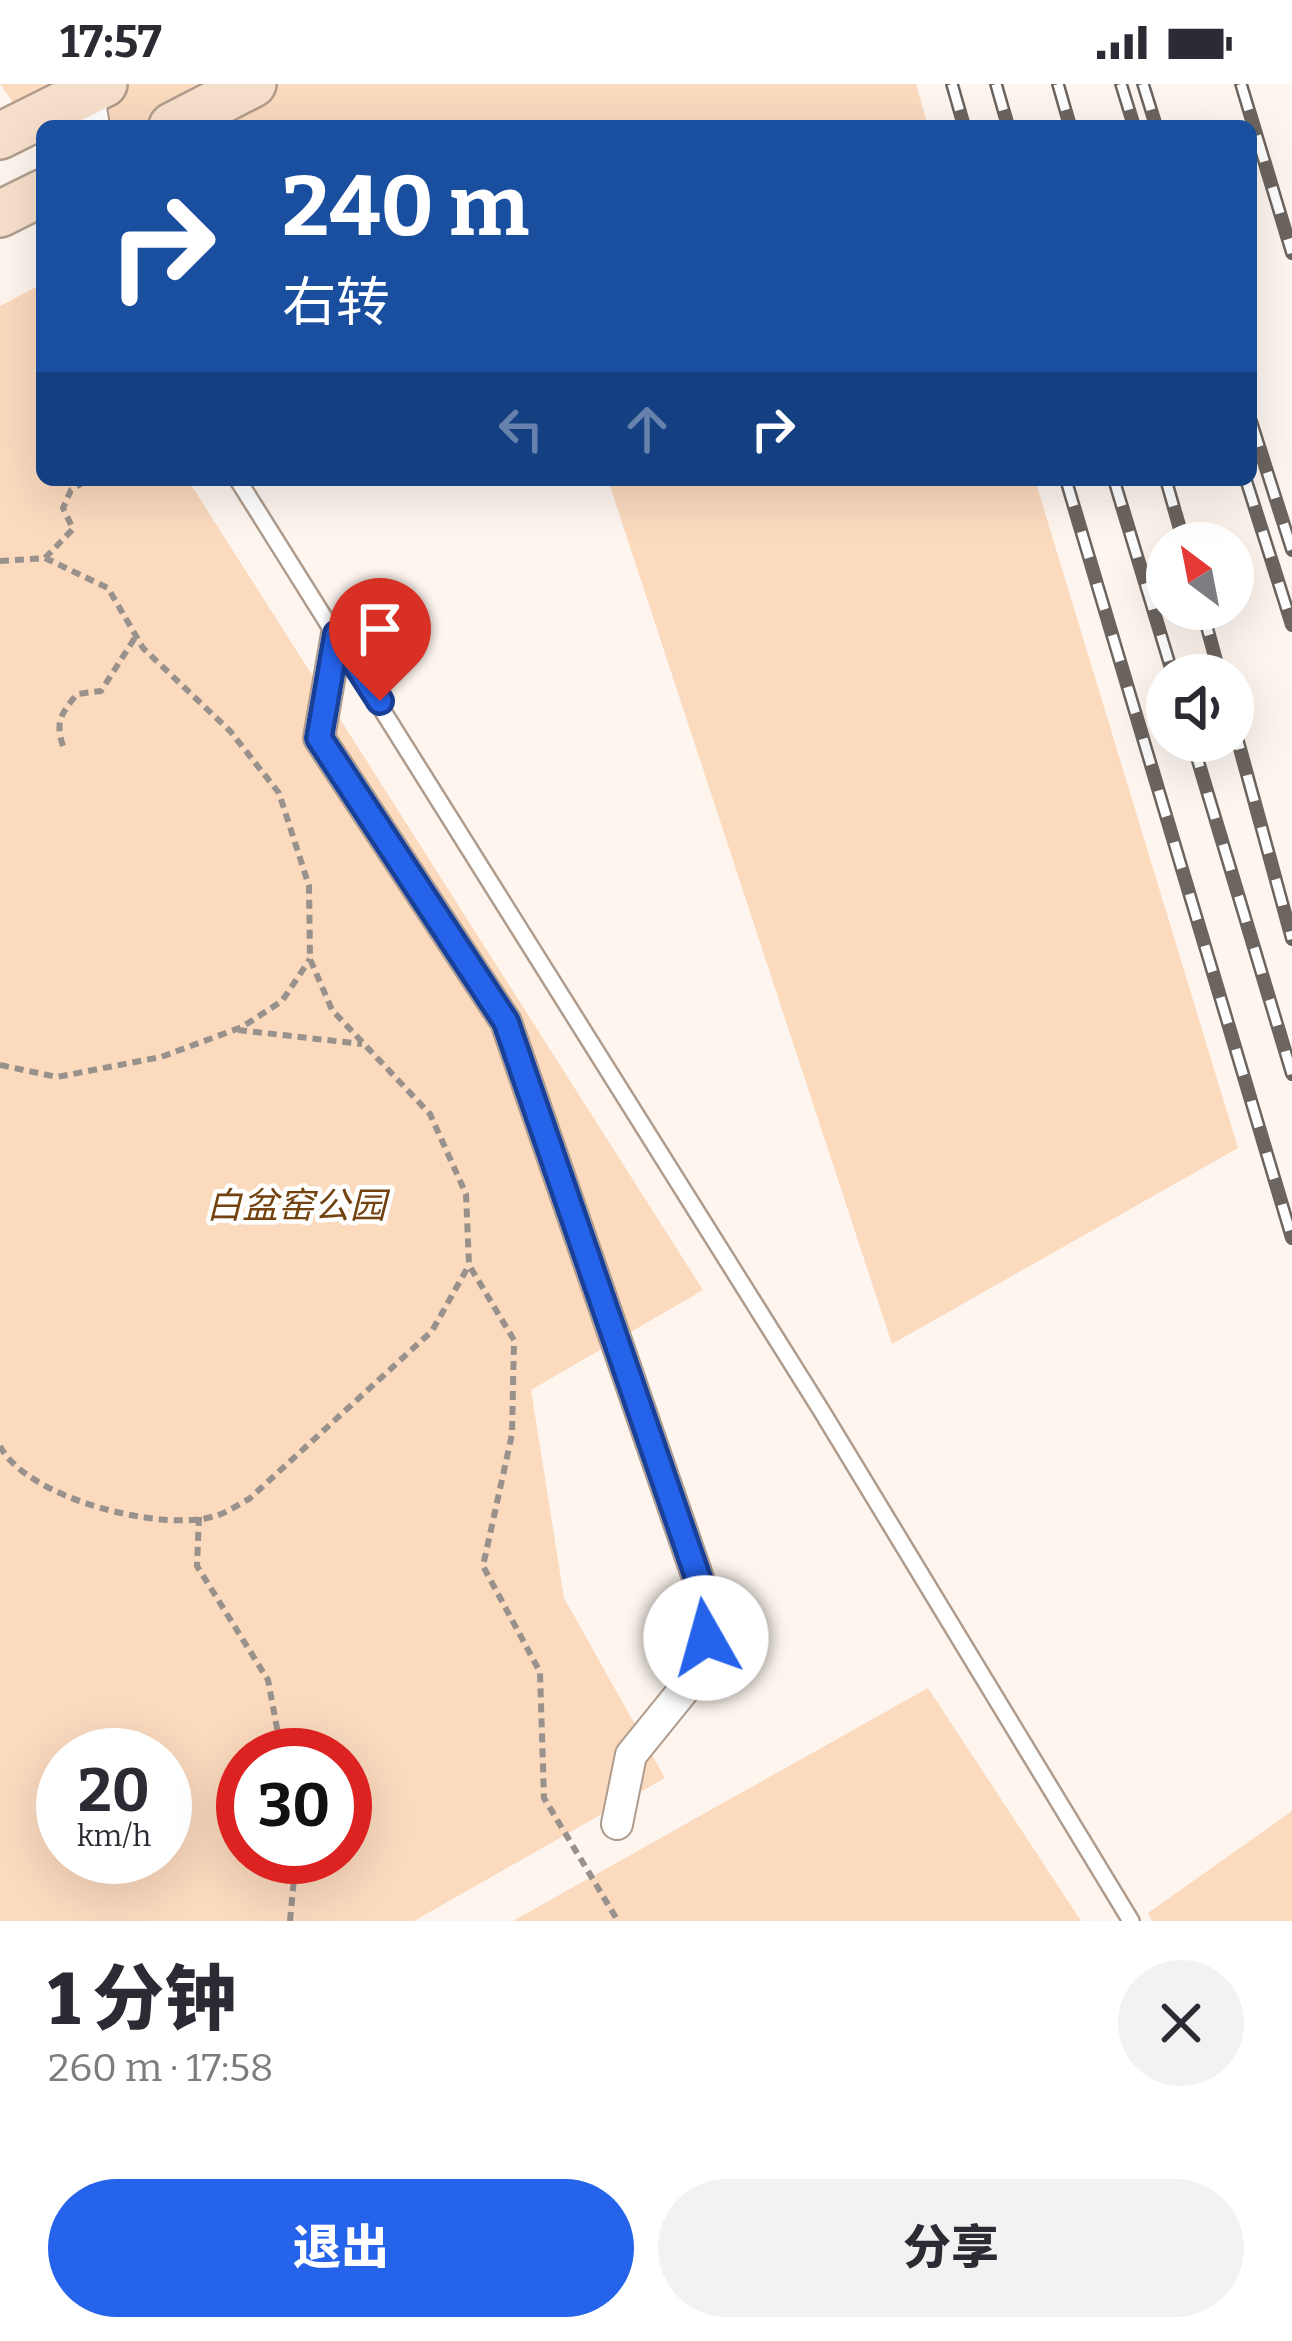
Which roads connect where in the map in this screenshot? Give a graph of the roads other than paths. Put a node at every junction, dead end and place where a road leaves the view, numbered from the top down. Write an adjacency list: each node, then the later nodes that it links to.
1 (253, 84): 4 (main road)
2 (94, 96): 3 (main road)
3 (38, 120)
4 (184, 120)
5 (36, 121): 6 (main road)
6 (0, 136)
7 (36, 196): 8 (main road)
8 (0, 214)
9 (242, 486): 10 (lane)
10 (337, 634): 11 (street); 12 (lane)
11 (617, 1824)
12 (1131, 1921)

